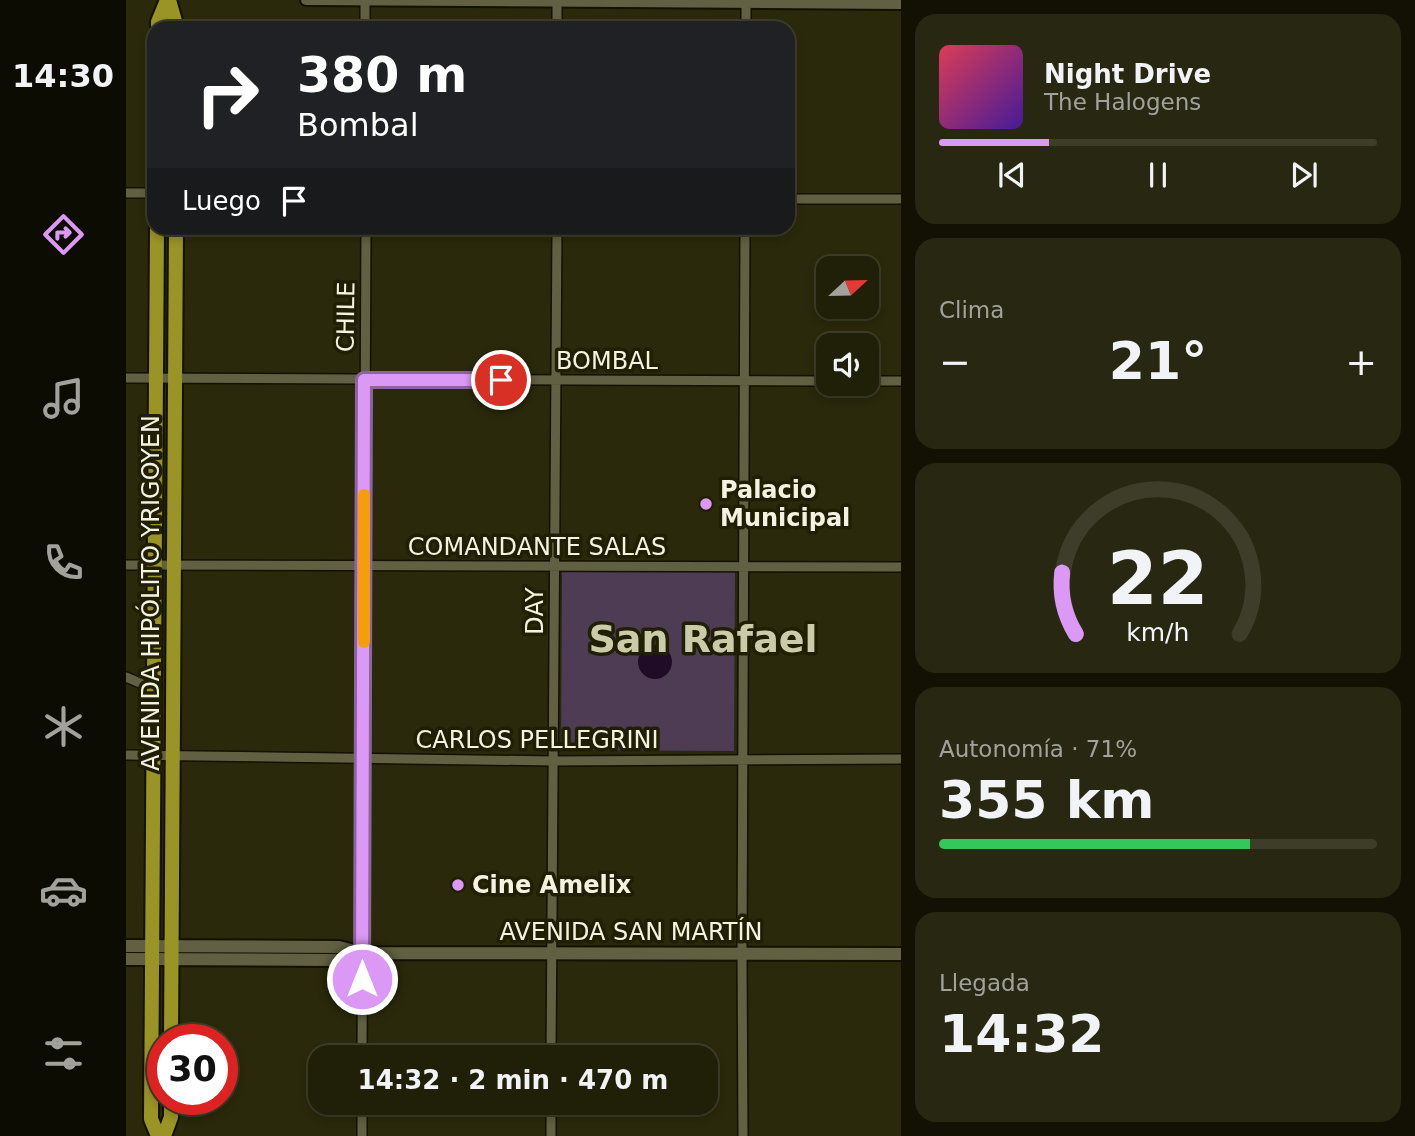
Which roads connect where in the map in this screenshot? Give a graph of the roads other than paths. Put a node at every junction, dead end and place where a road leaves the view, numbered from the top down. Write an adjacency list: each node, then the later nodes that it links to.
1 (168, 0): 7 (highway); 8 (highway)
2 (306, 0): 3 (street)
3 (365, 1): 4 (street); 9 (street)
4 (557, 1): 5 (street); 10 (street)
5 (746, 2): 6 (street); 11 (street)
6 (901, 4)
7 (158, 21)
8 (175, 21)
9 (365, 21)
10 (557, 21)
11 (746, 21)
12 (126, 193): 13 (street)
13 (147, 193)
14 (795, 198): 15 (street)
15 (901, 199)
16 (157, 235): 22 (highway, AVENIDA HIPÓLITO YRIGOYEN)
17 (176, 235): 23 (highway, AVENIDA HIPÓLITO YRIGOYEN)
18 (366, 235): 24 (street, CHILE)
19 (557, 235): 25 (street, DAY)
20 (745, 235): 26 (street)
21 (126, 378): 22 (street, BOMBAL)
22 (156, 378): 23 (street, BOMBAL); 31 (highway, AVENIDA HIPÓLITO YRIGOYEN)
23 (175, 378): 24 (street, BOMBAL); 32 (highway, AVENIDA HIPÓLITO YRIGOYEN)
24 (364, 380): 25 (street, BOMBAL); 33 (street, CHILE)
25 (555, 380): 26 (street, BOMBAL); 34 (street, DAY)
26 (744, 380): 27 (street, BOMBAL); 35 (street)
27 (816, 381)
28 (879, 381): 29 (street)
29 (901, 381)
30 (126, 565): 31 (street, COMANDANTE SALAS)
31 (155, 565): 32 (street, COMANDANTE SALAS); 38 (highway, AVENIDA HIPÓLITO YRIGOYEN)
32 (174, 565): 33 (street, COMANDANTE SALAS); 41 (highway, AVENIDA HIPÓLITO YRIGOYEN)
33 (364, 566): 34 (street, COMANDANTE SALAS); 42 (street, CHILE)
34 (554, 566): 35 (street, COMANDANTE SALAS); 45 (street, DAY)
35 (743, 567): 36 (street, COMANDANTE SALAS); 44 (street)
36 (901, 567)
37 (126, 677): 38 (street)
38 (154, 689): 40 (highway, AVENIDA HIPÓLITO YRIGOYEN)
39 (126, 755): 40 (street, CARLOS PELLEGRINI)
40 (153, 755): 41 (street, CARLOS PELLEGRINI); 47 (highway, AVENIDA HIPÓLITO YRIGOYEN)
41 (173, 755): 42 (street, CARLOS PELLEGRINI); 48 (highway, AVENIDA HIPÓLITO YRIGOYEN)
42 (363, 758): 45 (street, CARLOS PELLEGRINI); 49 (street, CHILE)
43 (901, 759): 44 (street, CARLOS PELLEGRINI)
44 (743, 760): 45 (street, CARLOS PELLEGRINI); 51 (street)
45 (553, 761): 50 (street, DAY)
46 (126, 946): 47 (main road)
47 (152, 952): 48 (main road, AVENIDA SAN MARTÍN); 53 (main road); 60 (highway, AVENIDA HIPÓLITO YRIGOYEN)
48 (172, 952): 49 (main road, AVENIDA SAN MARTÍN); 54 (highway, AVENIDA HIPÓLITO YRIGOYEN)
49 (362, 953): 50 (main road, AVENIDA SAN MARTÍN); 55 (street, CHILE)
50 (552, 953): 51 (main road, AVENIDA SAN MARTÍN); 56 (street, DAY)
51 (742, 954): 52 (main road, AVENIDA SAN MARTÍN); 63 (street)
52 (901, 954)
53 (126, 958)
54 (171, 1024)
55 (362, 1045)
56 (551, 1045)
57 (171, 1115): 60 (highway)
58 (362, 1115): 61 (street)
59 (551, 1115): 62 (street)
60 (161, 1136)
61 (362, 1136)
62 (551, 1136)
63 (743, 1136)

